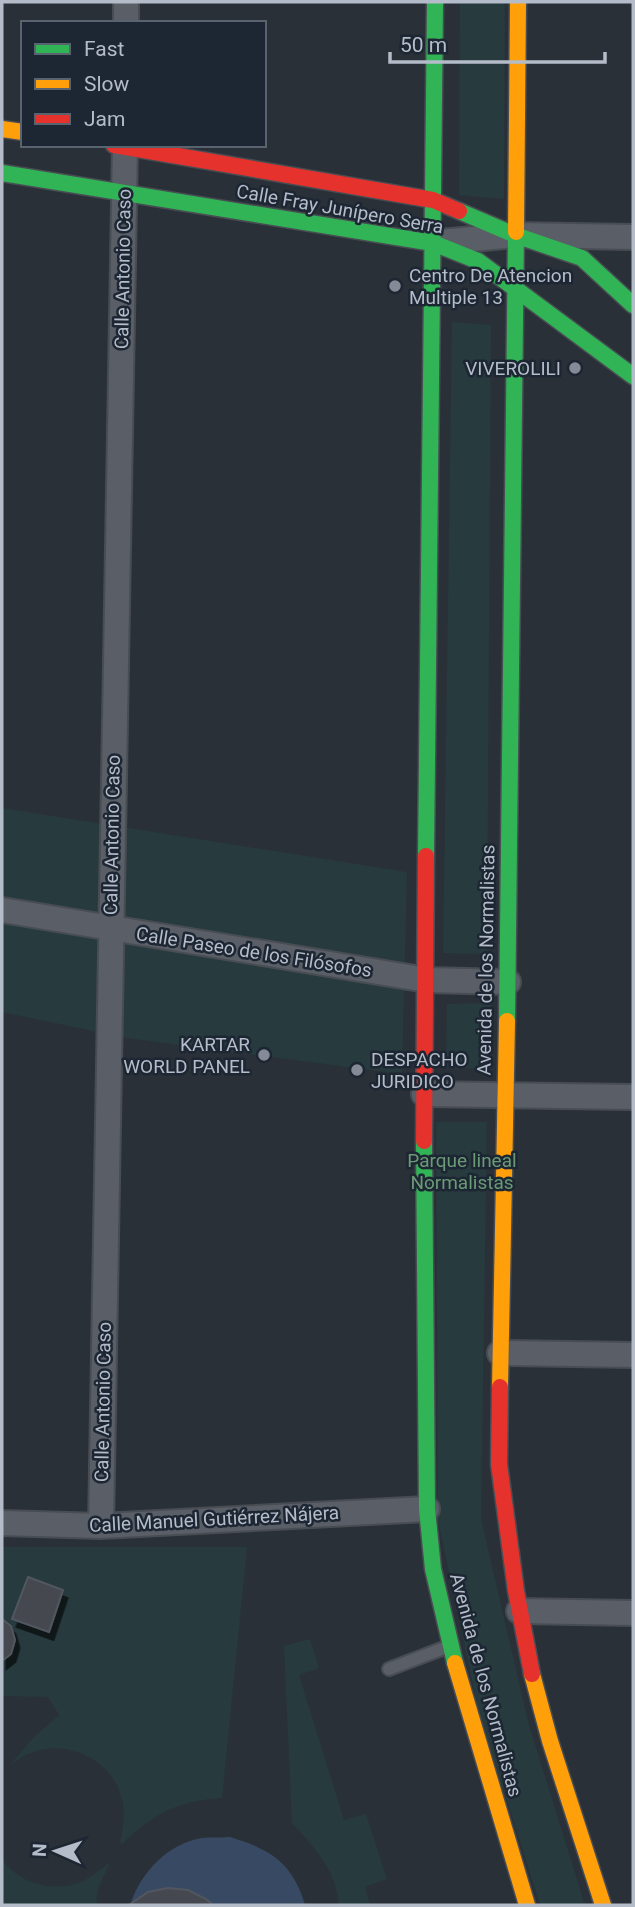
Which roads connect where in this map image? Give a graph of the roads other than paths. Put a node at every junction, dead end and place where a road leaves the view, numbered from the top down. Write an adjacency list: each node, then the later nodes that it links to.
1 (126, 2): 4 (street)
2 (435, 2): 11 (street, Avenida de los Normalistas)
3 (518, 2): 12 (street, Avenida de los Normalistas)
4 (126, 21)
5 (2, 130): 6 (street)
6 (21, 132)
7 (121, 147): 10 (street, Calle Antonio Caso)
8 (127, 147): 11 (street, Calle Fray Junípero Serra)
9 (2, 173): 10 (street, Calle Fray Junípero Serra)
10 (124, 193): 14 (street, Calle Fray Junípero Serra); 19 (street, Calle Antonio Caso)
11 (433, 200): 12 (street, Calle Fray Junípero Serra); 14 (street, Avenida de los Normalistas)
12 (515, 235): 13 (street); 14 (street); 15 (street, Avenida de los Normalistas); 16 (street, Calle Fray Junípero Serra)
13 (633, 237)
14 (433, 243): 15 (street, Calle Fray Junípero Serra); 20 (street, Avenida de los Normalistas)
15 (514, 288): 17 (street, Calle Fray Junípero Serra); 21 (street, Avenida de los Normalistas)
16 (633, 305)
17 (633, 376)
18 (2, 911): 19 (street, Calle Paseo de los Filósofos)
19 (110, 928): 20 (street, Calle Paseo de los Filósofos); 29 (street, Calle Antonio Caso)
20 (426, 980): 21 (street, Calle Paseo de los Filósofos); 22 (street, Avenida de los Normalistas)
21 (508, 982): 23 (street, Avenida de los Normalistas)
22 (424, 1094): 23 (street); 27 (street, Avenida de los Normalistas)
23 (505, 1095): 24 (street); 25 (street, Avenida de los Normalistas)
24 (633, 1097)
25 (500, 1353): 26 (street); 30 (street, Avenida de los Normalistas)
26 (633, 1355)
27 (427, 1509): 29 (street, Calle Manuel Gutiérrez Nájera); 32 (street, Avenida de los Normalistas)
28 (2, 1523): 29 (street, Calle Manuel Gutiérrez Nájera)
29 (101, 1526)
30 (519, 1611): 31 (street); 35 (street, Avenida de los Normalistas)
31 (633, 1613)
32 (451, 1646): 33 (lane); 34 (street, Avenida de los Normalistas)
33 (389, 1669)
34 (527, 1905)
35 (603, 1905)

